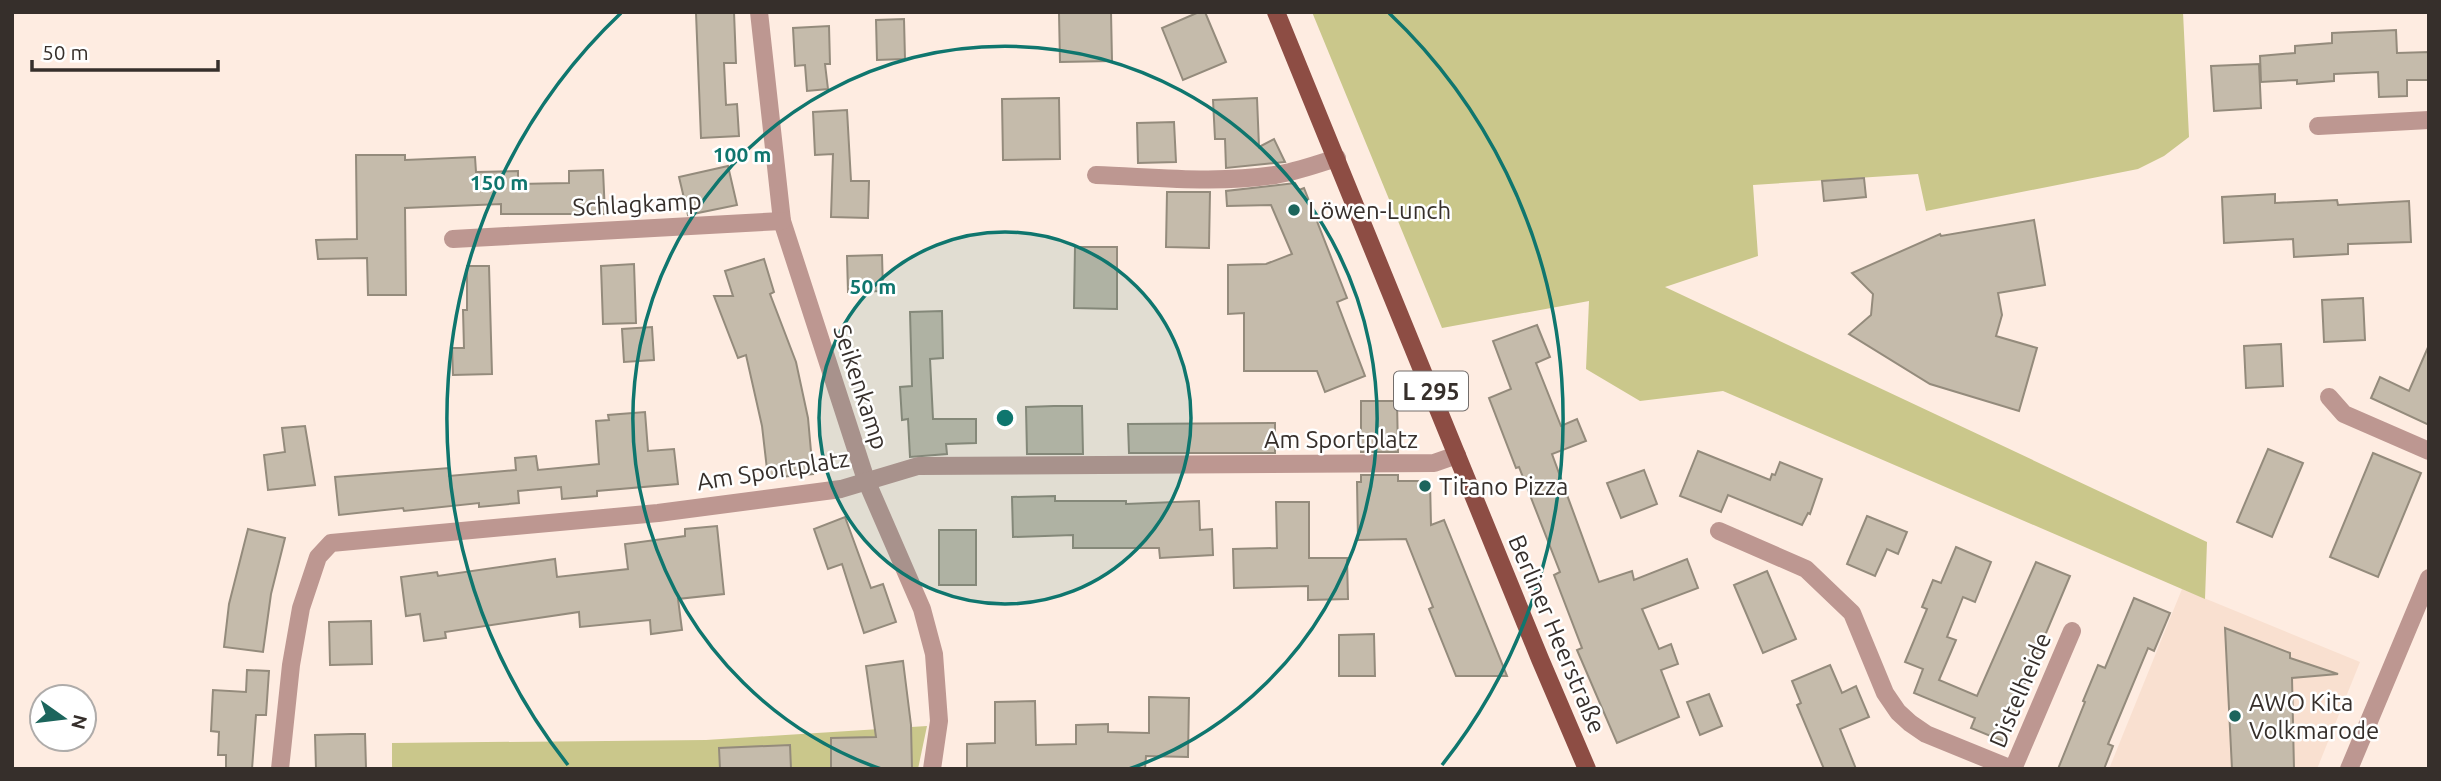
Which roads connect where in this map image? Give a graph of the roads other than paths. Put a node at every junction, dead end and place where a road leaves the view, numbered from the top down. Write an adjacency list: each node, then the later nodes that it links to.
1 (759, 12): 7 (street, Seikenkamp)
2 (1276, 12): 5 (main road, Berliner Heerstraße / L 295)
3 (2429, 121): 4 (street)
4 (2318, 126)
5 (1338, 158): 6 (street); 11 (main road, Berliner Heerstraße / L 295)
6 (1096, 175)
7 (782, 221): 8 (street, Schlagkamp); 12 (street, Seikenkamp)
8 (453, 239)
9 (2329, 397): 10 (street)
10 (2429, 451)
11 (1457, 456): 12 (street, Am Sportplatz); 19 (main road, Berliner Heerstraße / L 295)
12 (866, 480): 17 (street, Am Sportplatz); 18 (street, Seikenkamp)
13 (1719, 531): 20 (street, Distelheide)
14 (2429, 578): 15 (street)
15 (2421, 620): 21 (street)
16 (2072, 631): 20 (street, Distelheide)
17 (280, 769)
18 (932, 769)
19 (1587, 769)
20 (2012, 769)
21 (2349, 769)

